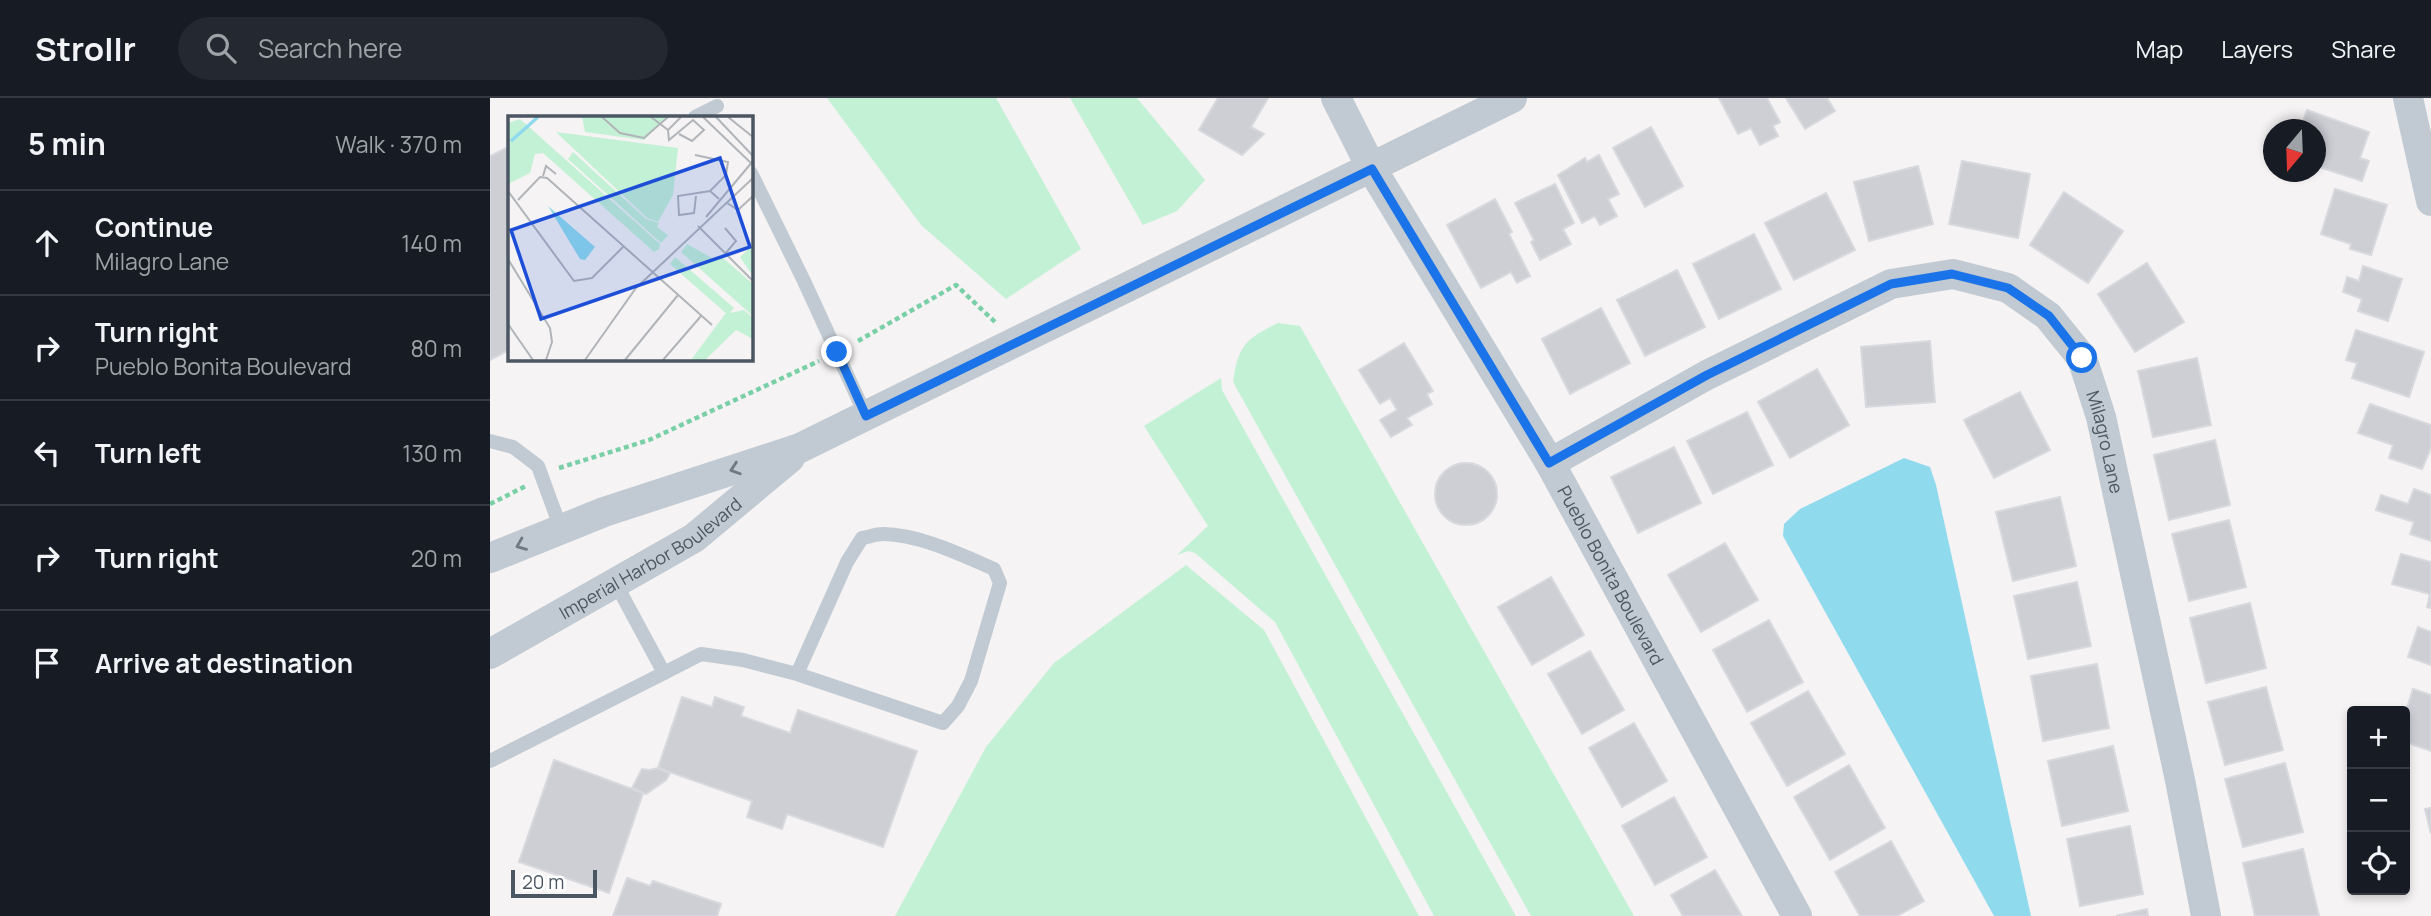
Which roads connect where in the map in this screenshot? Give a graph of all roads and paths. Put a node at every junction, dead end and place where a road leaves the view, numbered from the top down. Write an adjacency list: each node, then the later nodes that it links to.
1 (1336, 98): 6 (street, Pueblo Bonita Boulevard)
2 (1512, 98): 6 (street, Imperial Harbor Boulevard)
3 (2408, 98): 8 (street)
4 (718, 107): 5 (lane)
5 (697, 116)
6 (1372, 169): 12 (street, Imperial Harbor Boulevard); 15 (street, Pueblo Bonita Boulevard)
7 (752, 175): 12 (lane)
8 (2431, 201)
9 (1000, 326): 10 (path)
10 (858, 341)
11 (820, 360): 16 (path)
12 (866, 416): 14 (street, Imperial Harbor Boulevard)
13 (490, 440): 19 (lane)
14 (800, 448): 19 (street, Imperial Harbor Boulevard, one-way to 19); 21 (street, Imperial Harbor Boulevard)
15 (1549, 463): 26 (street, Pueblo Bonita Boulevard); 27 (street, Milagro Lane)
16 (557, 469)
17 (533, 483): 18 (path)
18 (490, 504)
19 (561, 529): 20 (street, Imperial Harbor Boulevard, one-way to 20)
20 (490, 558)
21 (616, 583): 22 (street, Imperial Harbor Boulevard); 23 (lane)
22 (490, 654)
23 (664, 673): 24 (lane); 25 (lane)
24 (797, 674): 24 (lane)
25 (490, 761)
26 (1797, 916)
27 (2206, 916)

